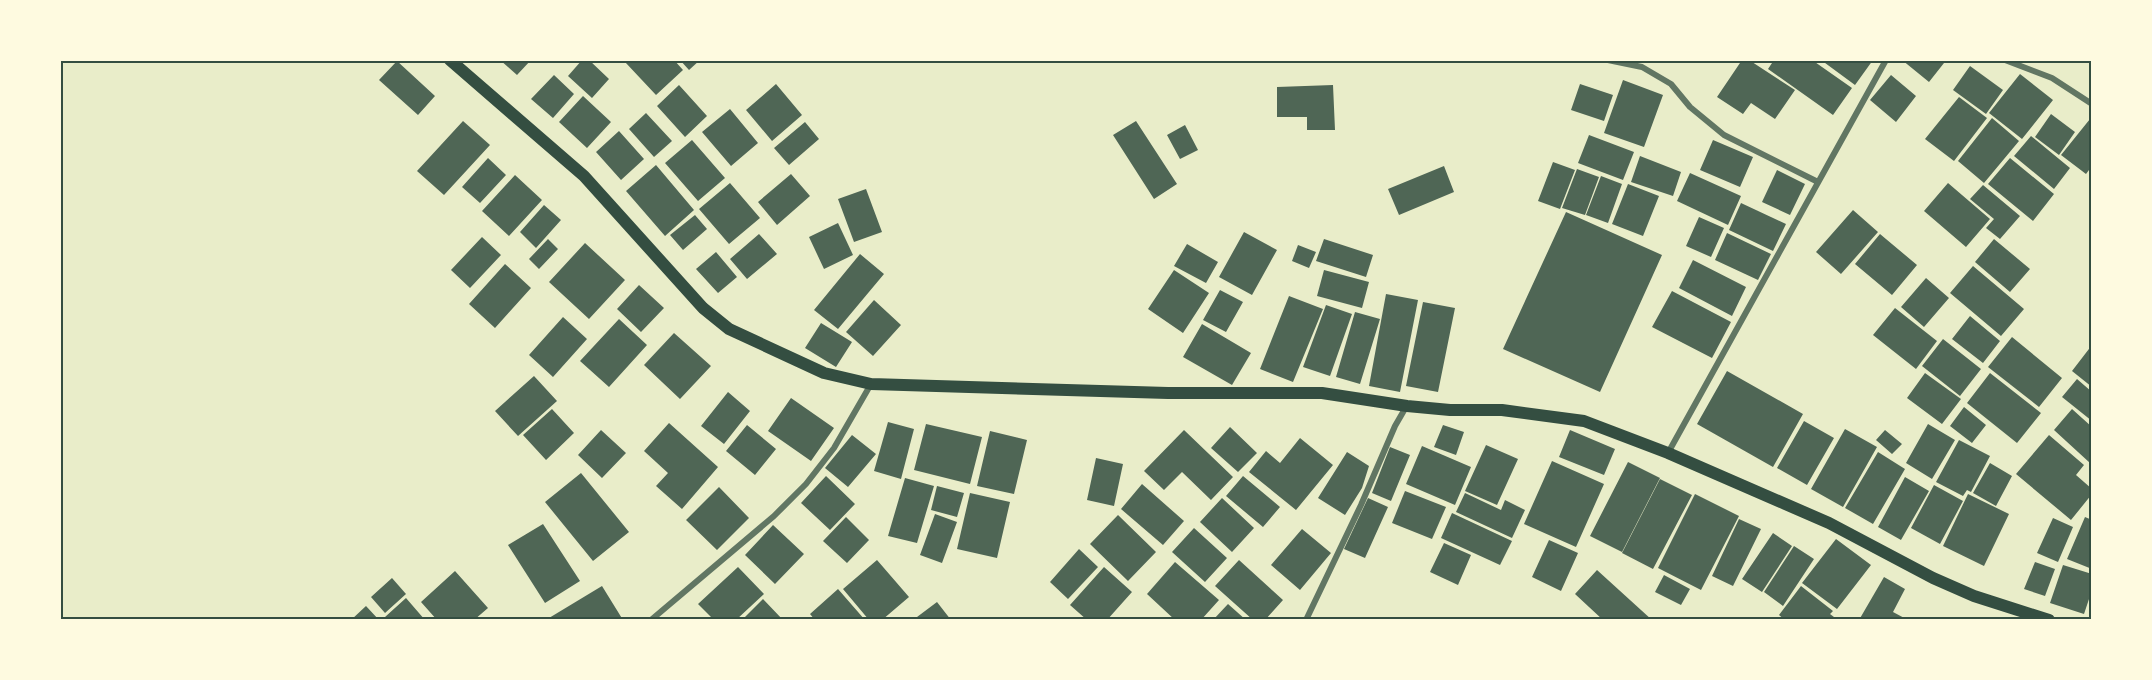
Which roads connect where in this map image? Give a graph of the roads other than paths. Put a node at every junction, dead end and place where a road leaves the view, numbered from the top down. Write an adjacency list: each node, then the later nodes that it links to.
1 (450, 60): 7 (main road)
2 (1608, 60): 6 (street)
3 (1886, 60): 6 (street)
4 (2005, 60): 5 (street)
5 (2092, 104)
6 (1818, 182): 9 (street)
7 (871, 384): 8 (main road); 10 (street)
8 (1407, 406): 9 (main road); 11 (street)
9 (1668, 453): 12 (main road)
10 (651, 620)
11 (1306, 620)
12 (2049, 620)

